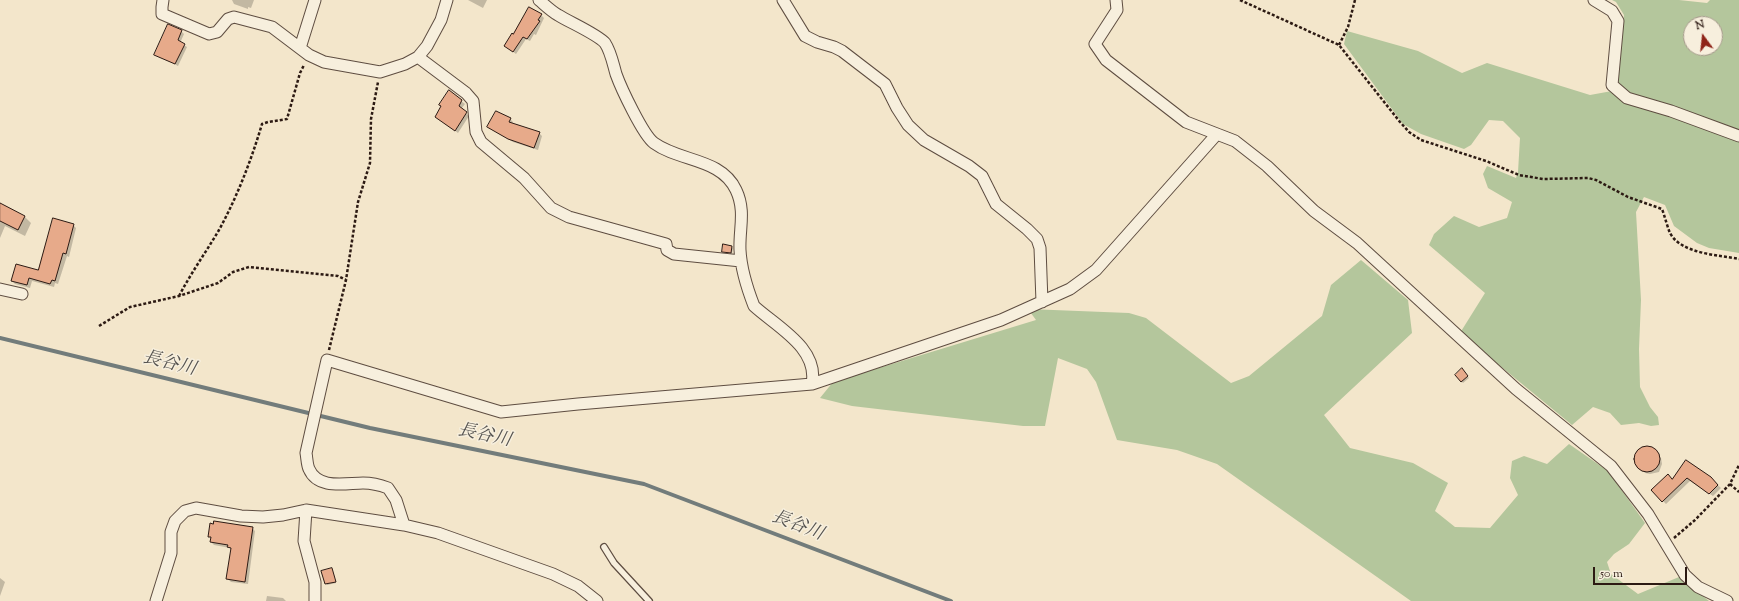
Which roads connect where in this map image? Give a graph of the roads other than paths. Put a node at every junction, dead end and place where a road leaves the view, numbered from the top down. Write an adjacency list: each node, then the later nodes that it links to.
1 (163, 0): 8 (street)
2 (316, 0): 8 (street)
3 (447, 0): 9 (street)
4 (539, 0): 12 (street)
5 (783, 0): 15 (street)
6 (1116, 0): 10 (street)
7 (1594, 0): 11 (street)
8 (300, 48): 9 (street)
9 (418, 57): 12 (street)
10 (1217, 134): 15 (street); 24 (street)
11 (1739, 136)
12 (741, 261): 16 (street)
13 (0, 289): 14 (street)
14 (22, 294)
15 (1042, 302): 16 (street)
16 (812, 384): 18 (street)
17 (306, 510): 18 (street); 20 (street); 21 (street)
18 (404, 525): 22 (street)
19 (604, 547): 23 (lane)
20 (156, 601)
21 (315, 601)
22 (597, 601)
23 (649, 601)
24 (1726, 601)

